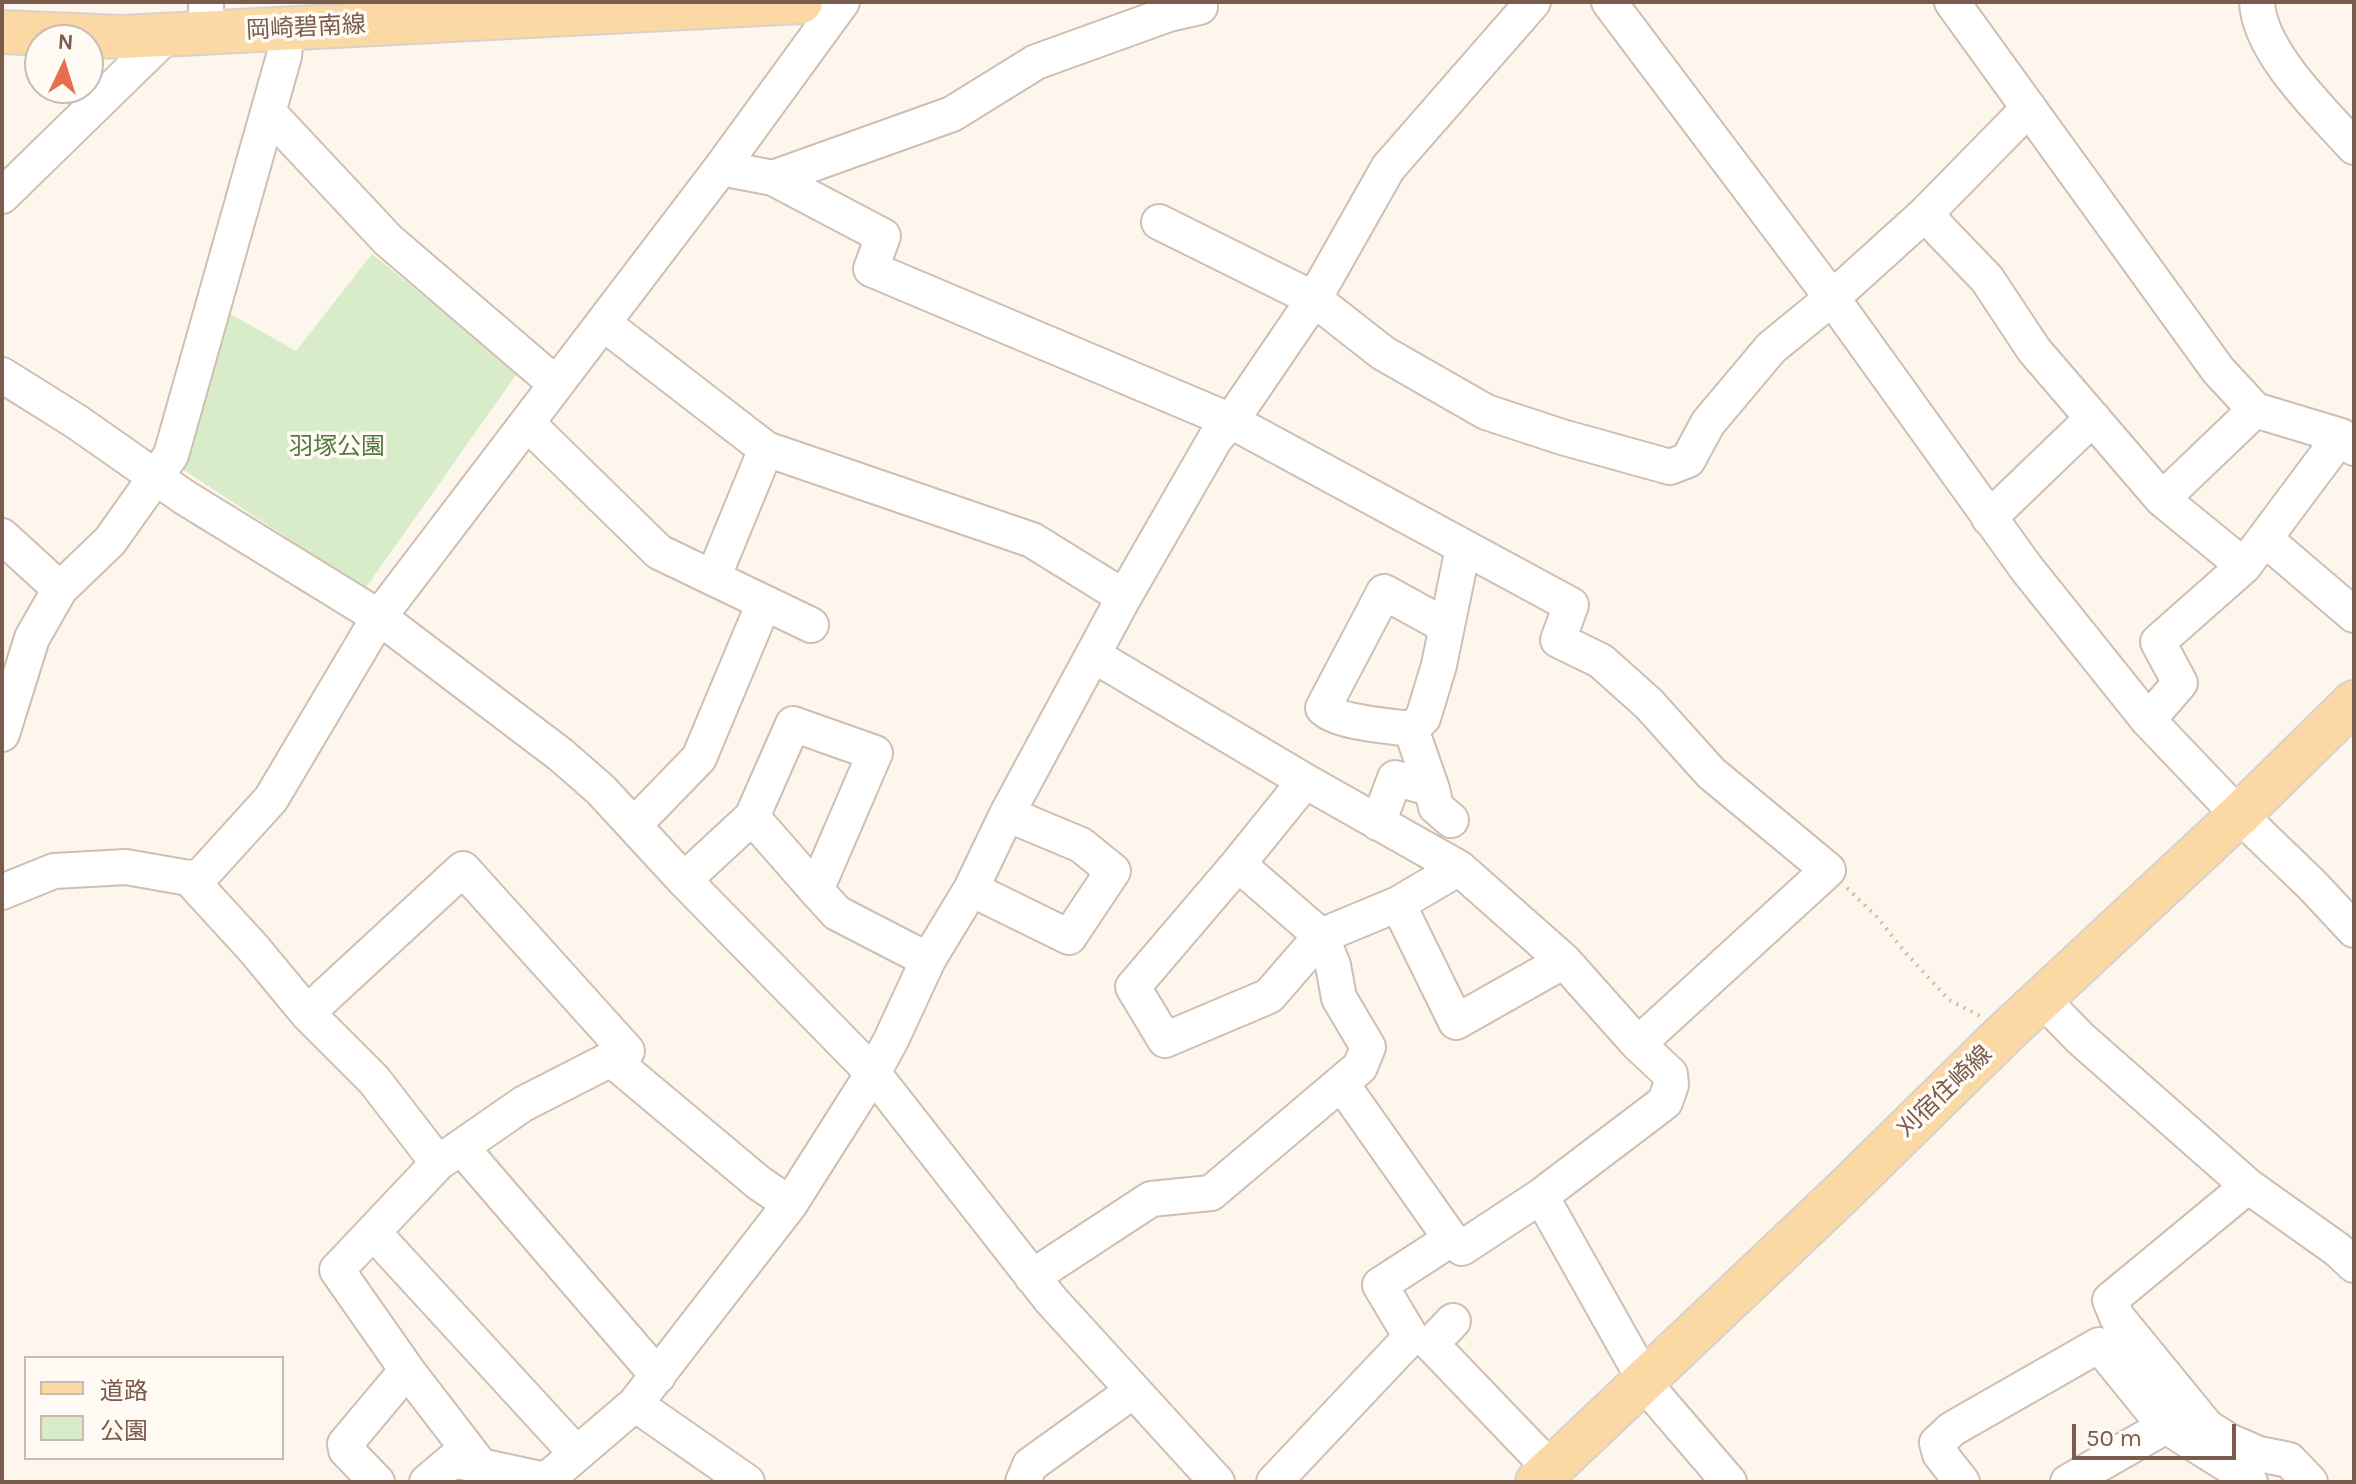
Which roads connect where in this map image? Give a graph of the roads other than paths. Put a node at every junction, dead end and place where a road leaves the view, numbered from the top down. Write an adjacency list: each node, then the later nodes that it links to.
1 (801, 2): 8 (main road, 岡崎碧南線)
2 (842, 2): 16 (street)
3 (1200, 2): 17 (street)
4 (1533, 2): 22 (street)
5 (1609, 2): 21 (street)
6 (1952, 2): 13 (street)
7 (2257, 2): 15 (street)
8 (512, 10): 10 (main road, 岡崎碧南線)
9 (206, 18): 10 (main road, 岡崎碧南線); 12 (main road, 岡崎碧南線)
10 (317, 19): 14 (street)
11 (2, 32): 12 (main road, 岡崎碧南線)
12 (166, 36): 18 (street)
13 (2029, 108): 19 (street); 26 (street)
14 (268, 112): 25 (street); 32 (street)
15 (2354, 147)
16 (721, 168): 17 (street); 23 (street)
17 (773, 178): 28 (street)
18 (2, 196)
19 (1926, 213): 21 (street); 27 (street)
20 (1159, 222): 22 (street)
21 (1832, 298): 22 (street); 34 (street)
22 (1314, 299): 28 (street)
23 (603, 323): 25 (street); 31 (street)
24 (2, 375): 32 (street)
25 (556, 384): 29 (street)
26 (2255, 410): 30 (street); 33 (street)
27 (2093, 418): 33 (street); 34 (street)
28 (1231, 421): 37 (street); 41 (street)
29 (527, 423): 39 (street); 44 (street)
30 (2347, 442): 36 (street)
31 (766, 449): 39 (street); 41 (street)
32 (155, 477): 40 (street); 44 (street)
33 (2162, 499): 38 (street)
34 (1989, 518): 49 (street)
35 (2, 536): 40 (street)
36 (2265, 539): 38 (street); 43 (street)
37 (1463, 548): 46 (street); 74 (street)
38 (2244, 566): 49 (street)
39 (713, 578): 42 (street)
40 (60, 589): 51 (street)
41 (1124, 597): 47 (street)
42 (764, 603): 45 (street); 59 (street)
43 (2354, 615)
44 (379, 617): 59 (street); 62 (street)
45 (811, 625)
46 (1446, 626): 50 (street); 50 (street)
47 (1093, 655): 52 (street); 54 (street)
48 (2354, 702): 55 (main road, 刈宿住崎線)
49 (2148, 720): 55 (street)
50 (1411, 729): 53 (street)
51 (2, 734)
52 (1305, 781): 58 (street); 60 (street)
53 (1432, 789): 57 (street); 58 (street)
54 (1007, 814): 64 (street); 64 (street)
55 (2240, 814): 68 (street); 72 (main road, 刈宿住崎線)
56 (752, 817): 63 (street); 65 (street); 65 (street)
57 (1451, 820)
58 (1378, 823): 61 (street)
59 (634, 825): 63 (street)
60 (1238, 864): 69 (street); 69 (street)
61 (1459, 868): 67 (street); 71 (street)
62 (189, 878): 66 (street); 73 (street)
63 (684, 880): 76 (street)
64 (971, 889): 70 (street)
65 (816, 890): 70 (street)
66 (2, 892)
67 (1398, 904): 69 (street); 71 (street)
68 (2354, 930)
69 (1321, 936): 77 (street)
70 (928, 960): 76 (street)
71 (1564, 961): 74 (street)
72 (2042, 999): 79 (street); 89 (main road, 刈宿住崎線)
73 (307, 1013): 75 (street); 78 (street)
74 (1638, 1044): 80 (street)
75 (628, 1051): 78 (street); 81 (street)
76 (873, 1073): 81 (street); 85 (street)
77 (1341, 1083): 83 (street); 85 (street)
78 (450, 1155): 82 (street); 88 (street)
79 (2248, 1186): 84 (street); 107 (street)
80 (1541, 1196): 83 (street); 89 (street)
81 (790, 1204): 88 (street)
82 (373, 1232): 87 (street); 93 (street)
83 (1451, 1239): 102 (street)
84 (2349, 1251)
85 (1032, 1277): 90 (street)
86 (1453, 1321): 95 (street)
87 (407, 1370): 94 (street); 97 (street)
88 (658, 1376): 91 (street)
89 (1645, 1381): 95 (main road, 刈宿住崎線); 103 (street)
90 (1133, 1391): 100 (street); 101 (street)
91 (635, 1404): 93 (street); 99 (street)
92 (2166, 1426): 104 (street); 105 (street); 106 (street)
93 (577, 1454): 96 (street)
94 (480, 1465): 96 (street); 98 (street)
95 (1544, 1475)
96 (538, 1479)
97 (377, 1482)
98 (427, 1482)
99 (747, 1482)
100 (1023, 1482)
101 (1217, 1482)
102 (1274, 1482)
103 (1729, 1482)
104 (1962, 1482)
105 (2068, 1482)
106 (2250, 1482)
107 (2310, 1482)

